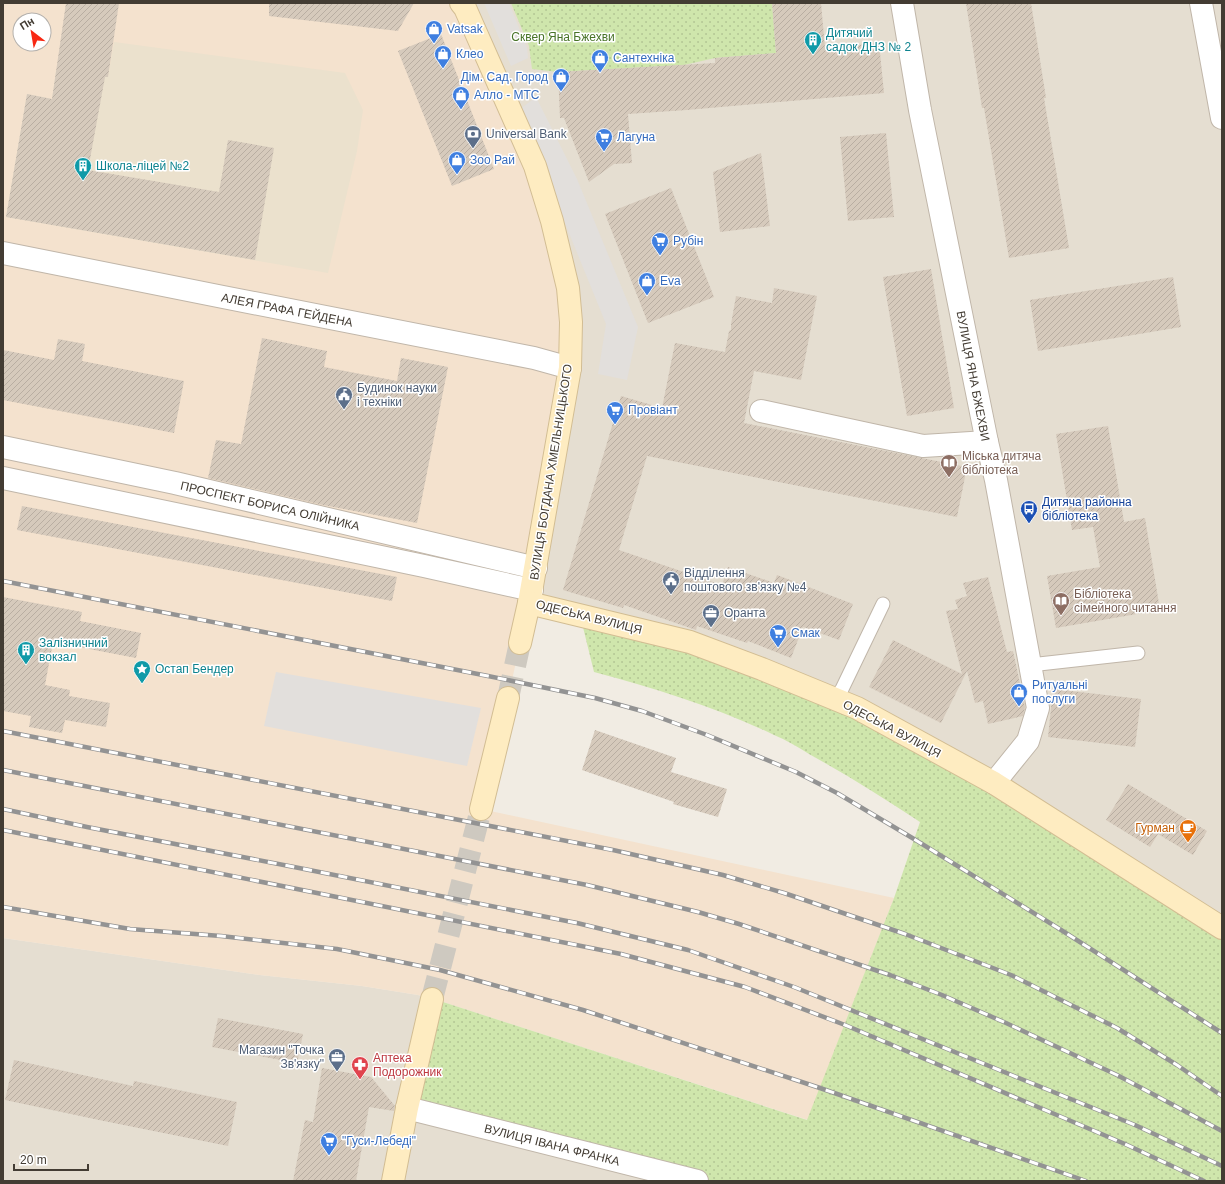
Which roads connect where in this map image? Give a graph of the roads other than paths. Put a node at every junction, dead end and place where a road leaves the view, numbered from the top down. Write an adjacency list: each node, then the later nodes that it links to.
1 (460, 3): 6 (main road, ВУЛИЦЯ БОГДАНА ХМЕЛЬНИЦЬКОГО)
2 (902, 3): 8 (street, ВУЛИЦЯ ЯНА БЖЕХВИ)
3 (1201, 3): 4 (street)
4 (1222, 118)
5 (3, 253): 6 (street, АЛЕЯ ГРАФА ГЕЙДЕНА)
6 (570, 368): 11 (main road, ВУЛИЦЯ БОГДАНА ХМЕЛЬНИЦЬКОГО)
7 (761, 410): 8 (street)
8 (987, 442): 16 (street, ВУЛИЦЯ ЯНА БЖЕХВИ)
9 (3, 447): 11 (street, ПРОСПЕКТ БОРИСА ОЛІЙНИКА)
10 (3, 478): 12 (street, ПРОСПЕКТ БОРИСА ОЛІЙНИКА)
11 (536, 568): 12 (main road, ВУЛИЦЯ БОГДАНА ХМЕЛЬНИЦЬКОГО)
12 (531, 596): 14 (main road, ВУЛИЦЯ БОГДАНА ХМЕЛЬНИЦЬКОГО); 18 (main road, ОДЕСЬКА ВУЛИЦЯ)
13 (883, 604): 18 (lane)
14 (520, 644)
15 (1138, 653): 16 (lane)
16 (1030, 665): 19 (street, ВУЛИЦЯ ЯНА БЖЕХВИ)
17 (508, 698): 20 (main road)
18 (835, 699): 19 (main road, ОДЕСЬКА ВУЛИЦЯ)
19 (994, 783): 21 (main road, ОДЕСЬКА ВУЛИЦЯ)
20 (481, 809)
21 (1222, 928)
22 (432, 999): 23 (main road)
23 (407, 1108): 24 (main road); 25 (street, ВУЛИЦЯ ІВАНА ФРАНКА)
24 (393, 1181)
25 (697, 1181)

